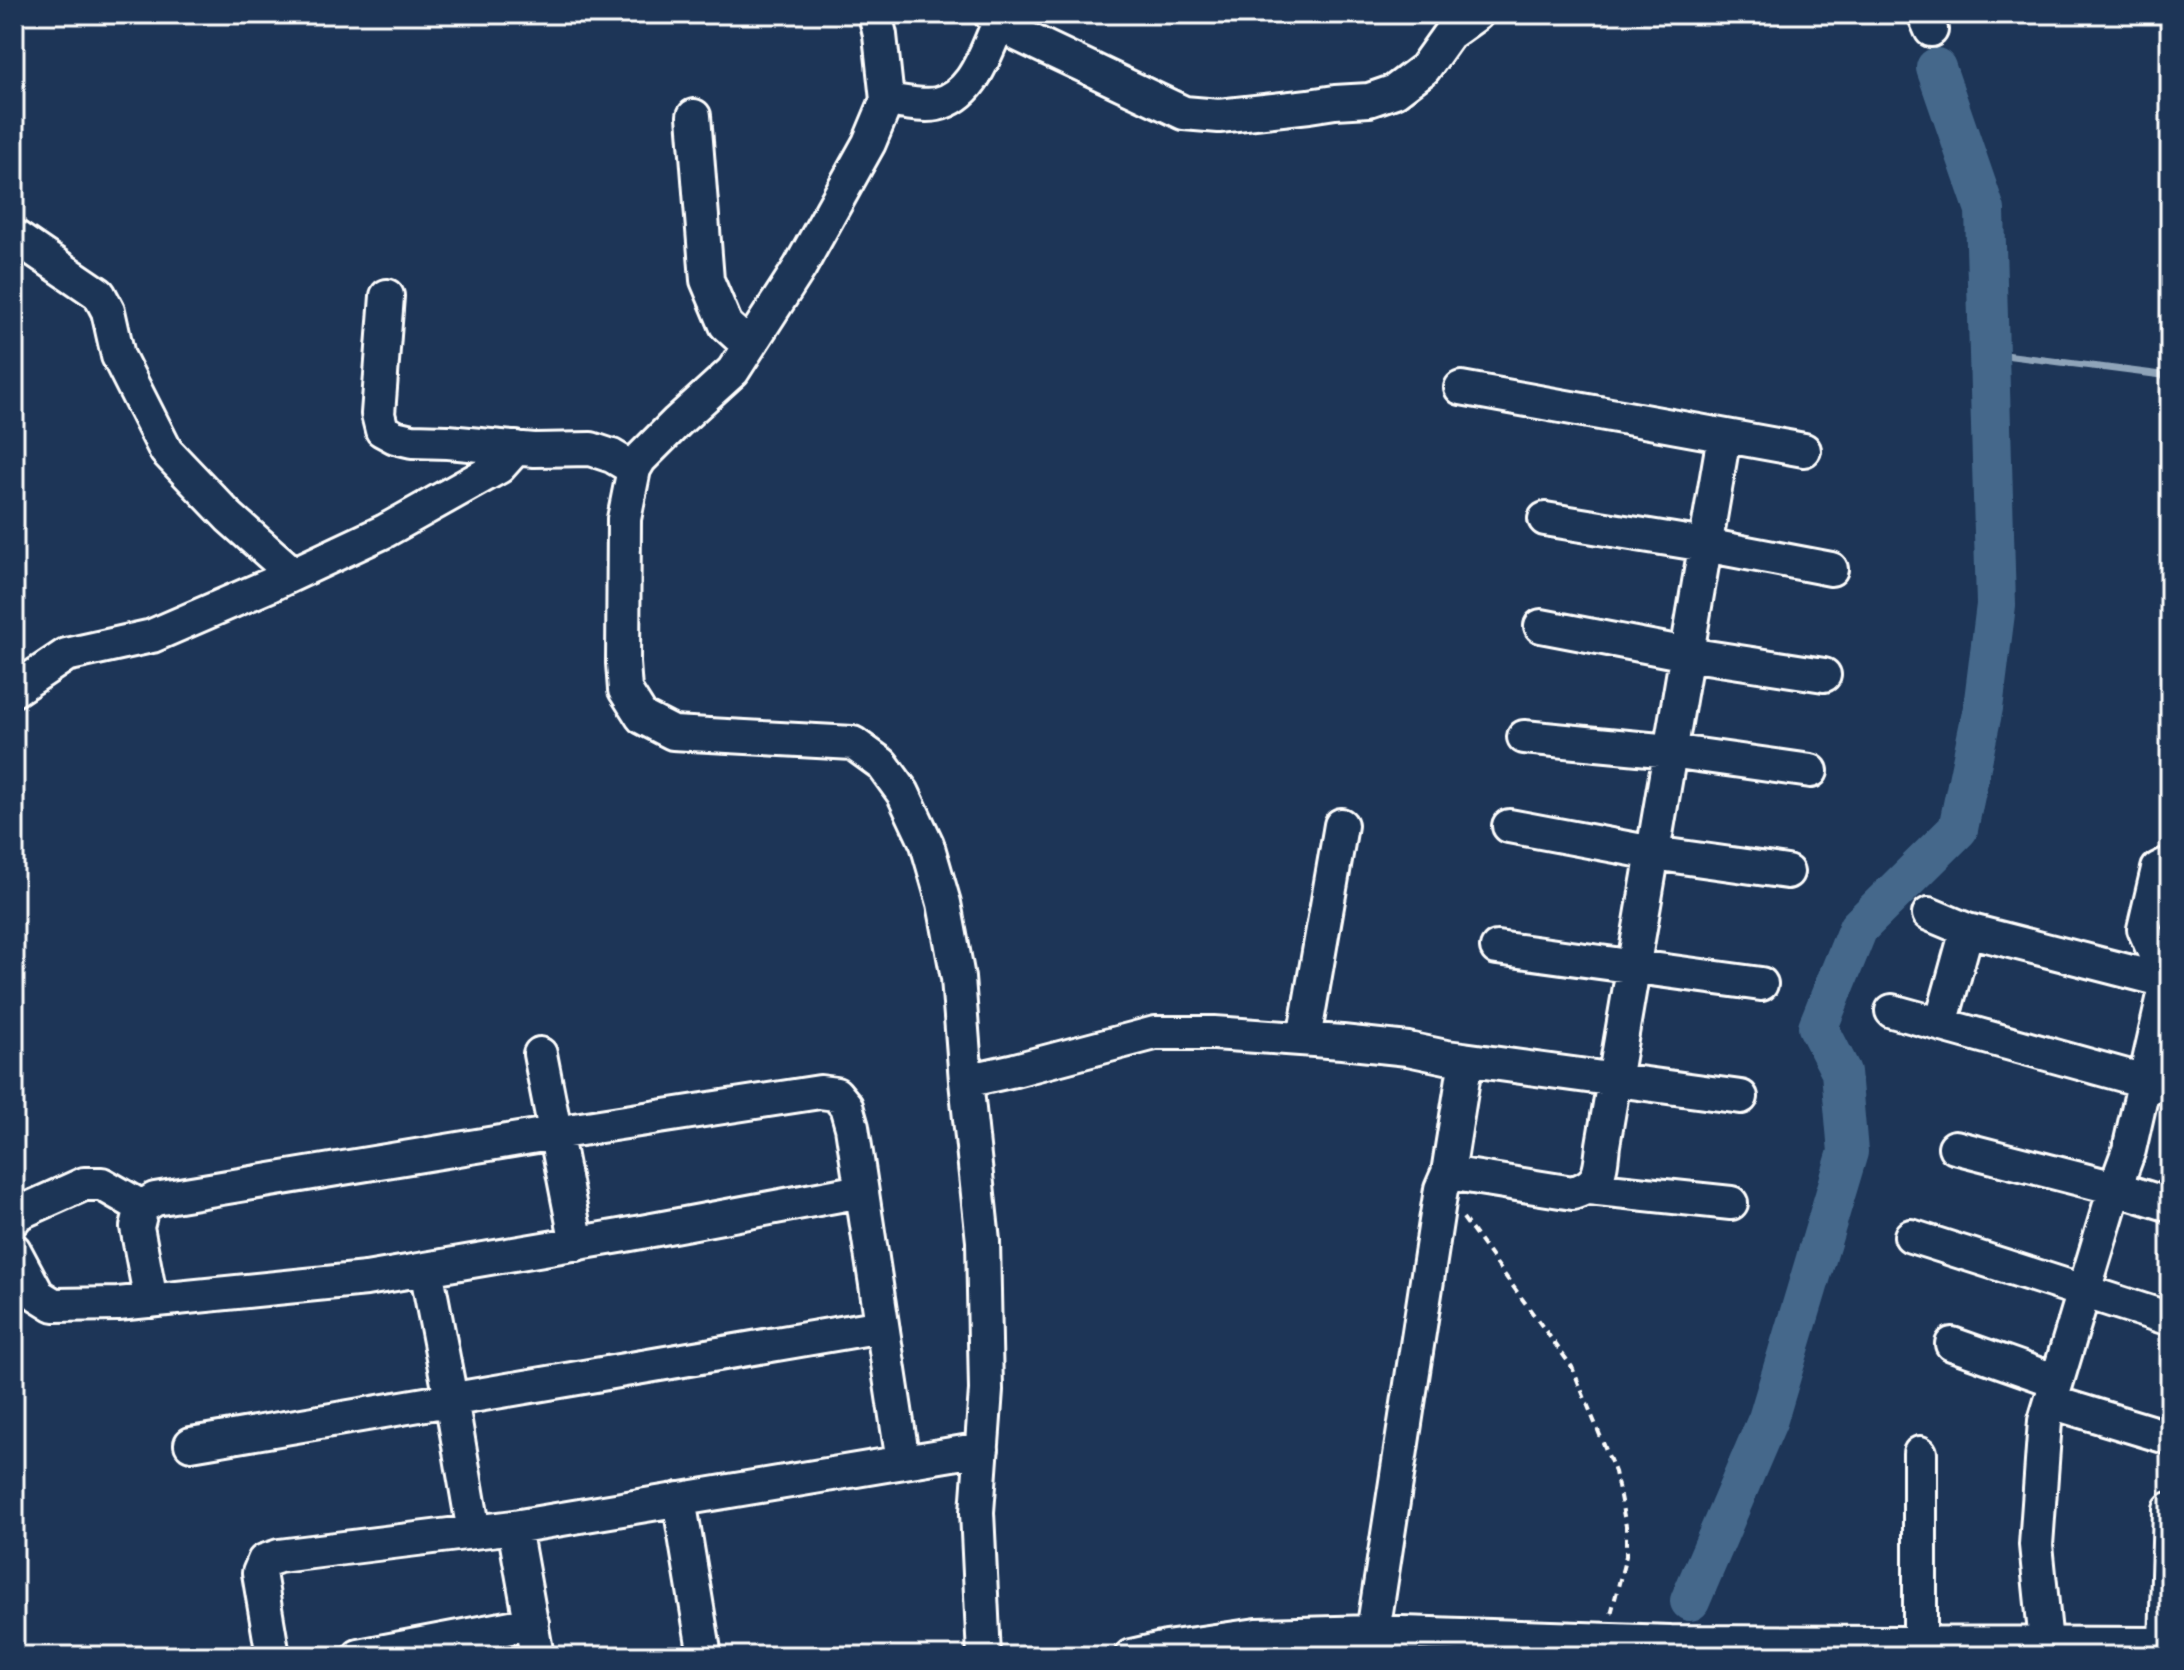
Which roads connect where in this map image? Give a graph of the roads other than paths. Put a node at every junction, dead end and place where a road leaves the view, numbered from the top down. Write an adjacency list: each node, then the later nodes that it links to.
1 (875, 14): 4 (street)
2 (1477, 14): 3 (street)
3 (995, 18): 4 (street)
4 (887, 100): 8 (street)
5 (694, 116): 8 (street)
6 (14, 236): 17 (street)
7 (387, 296): 11 (street)
8 (749, 346): 13 (street)
9 (1461, 388): 10 (street)
10 (1724, 436): 12 (street); 15 (street)
11 (516, 448): 13 (street); 17 (street)
12 (1804, 450)
13 (634, 469): 42 (street)
14 (1545, 519): 15 (street)
15 (1705, 545): 16 (street); 19 (street)
16 (1831, 569)
17 (292, 573): 21 (street)
18 (1541, 626): 19 (street)
19 (1687, 654): 20 (street); 23 (street)
20 (1824, 675)
21 (14, 690)
22 (1524, 737): 23 (street)
23 (1670, 751): 24 (street); 27 (street)
24 (1811, 771)
25 (1341, 825): 38 (street)
26 (1509, 826): 27 (street)
27 (1653, 853): 29 (street); 33 (street)
28 (2170, 863): 34 (street)
29 (1787, 872)
30 (1929, 914): 31 (street)
31 (1967, 930): 34 (street); 37 (street)
32 (1497, 948): 33 (street)
33 (1634, 967): 35 (street); 41 (street)
34 (2169, 982): 43 (street)
35 (1761, 984)
36 (1892, 1011): 37 (street)
37 (1941, 1024): 43 (street)
38 (1304, 1039): 40 (street); 42 (street)
39 (540, 1054): 45 (street)
40 (1463, 1059): 41 (street); 47 (street)
41 (1615, 1079): 44 (street); 48 (street)
42 (966, 1081): 68 (street)
43 (2158, 1084): 49 (street)
44 (1741, 1097)
45 (555, 1133): 50 (street); 53 (street); 56 (street)
46 (1955, 1147): 49 (street)
47 (1445, 1181): 48 (street); 76 (street)
48 (1589, 1188): 51 (street)
49 (2115, 1188): 52 (street); 59 (street)
50 (861, 1191): 56 (street); 62 (street)
51 (1731, 1203)
52 (2170, 1205)
53 (142, 1207): 54 (street); 60 (street)
54 (14, 1219)
55 (1911, 1236): 59 (street)
56 (577, 1244): 58 (street)
57 (14, 1250): 60 (street)
58 (426, 1269): 60 (street); 65 (street)
59 (2084, 1292): 61 (street); 64 (street)
60 (151, 1301)
61 (2170, 1319)
62 (882, 1326): 65 (street); 70 (street)
63 (1952, 1344): 64 (street)
64 (2054, 1392): 66 (street); 78 (street)
65 (451, 1399): 67 (street); 74 (street)
66 (2170, 1438)
67 (191, 1444)
68 (982, 1449): 70 (street); 86 (street)
69 (1920, 1453): 77 (street)
70 (903, 1462): 71 (street)
71 (679, 1499): 73 (street); 85 (street)
72 (2170, 1509): 79 (street)
73 (514, 1527): 74 (street); 75 (street)
74 (474, 1532): 82 (street)
75 (532, 1623): 83 (street); 84 (street)
76 (1373, 1632): 80 (street); 87 (street)
77 (1920, 1643): 78 (street); 80 (street)
78 (2046, 1643): 81 (street)
79 (2168, 1644): 81 (street)
80 (1600, 1648)
81 (2083, 1650)
82 (273, 1656)
83 (359, 1656)
84 (537, 1656)
85 (705, 1656)
86 (984, 1656)
87 (1131, 1656)

